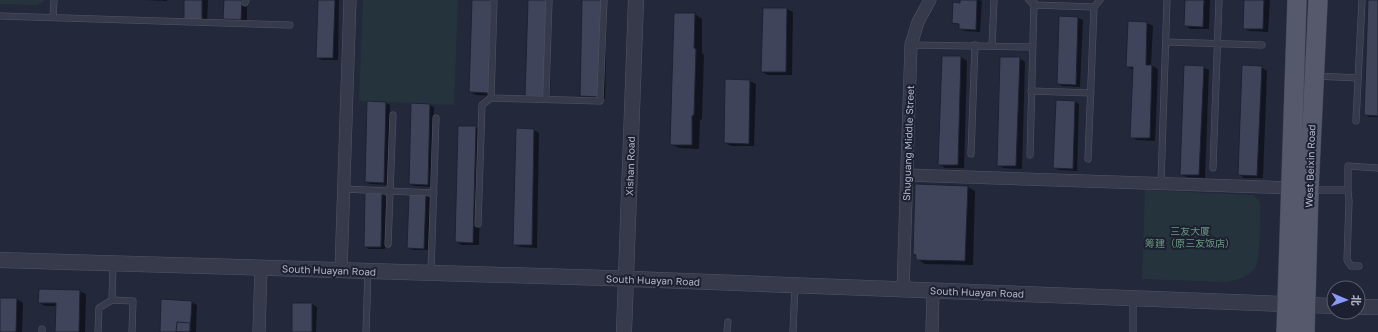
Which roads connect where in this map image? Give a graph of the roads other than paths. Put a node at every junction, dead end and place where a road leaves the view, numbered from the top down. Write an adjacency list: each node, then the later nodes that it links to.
1 (54, 0): 19 (lane)
2 (350, 0): 44 (street)
3 (494, 0): 32 (lane)
4 (549, 0): 33 (lane)
5 (604, 0): 33 (lane)
6 (636, 0): 58 (street, Xishan Road)
7 (930, 0): 22 (street, Shuguang Middle Street)
8 (994, 0): 26 (lane)
9 (1029, 0): 16 (lane)
10 (1100, 0): 17 (lane)
11 (1167, 0): 21 (lane)
12 (1219, 0): 23 (lane)
13 (1297, 0): 45 (main road, West Beixin Road)
14 (1318, 0): 28 (main road, West Beixin Road)
15 (1362, 0): 29 (lane)
16 (1034, 2): 17 (lane); 27 (lane)
17 (1094, 7): 31 (lane)
18 (0, 16): 19 (lane)
19 (53, 17): 20 (lane)
20 (290, 25)
21 (1166, 42): 23 (lane); 43 (lane)
22 (911, 44): 24 (lane); 42 (street, Shuguang Middle Street)
23 (1217, 44): 25 (lane); 40 (lane)
24 (975, 45): 26 (lane); 37 (lane)
25 (1262, 45)
26 (992, 46): 27 (lane)
27 (1033, 47): 30 (lane)
28 (1314, 76): 29 (lane); 45 (main road, West Beixin Road)
29 (1358, 78): 36 (lane)
30 (1032, 91): 31 (lane); 38 (lane)
31 (1091, 93): 39 (lane)
32 (491, 98): 33 (lane); 49 (lane)
33 (546, 99)
34 (393, 116): 47 (lane)
35 (436, 118): 48 (lane)
36 (1356, 121)
37 (971, 154)
38 (1030, 155)
39 (1088, 159)
40 (1213, 168)
41 (1378, 168): 46 (lane)
42 (907, 175): 43 (street); 60 (street, Shuguang Middle Street)
43 (1161, 183): 45 (street)
44 (343, 189): 47 (lane); 55 (street)
45 (1300, 189): 46 (lane); 64 (main road, West Beixin Road); 65 (main road, West Beixin Road)
46 (1348, 190): 53 (lane)
47 (390, 191): 48 (lane); 50 (lane)
48 (434, 193): 57 (lane)
49 (478, 224)
50 (388, 244)
51 (0, 260): 52 (street, South Huayan Road)
52 (113, 264): 54 (street, South Huayan Road); 63 (lane)
53 (1358, 266)
54 (261, 268): 55 (street, South Huayan Road); 72 (street)
55 (340, 270): 56 (street, South Huayan Road)
56 (368, 271): 57 (street, South Huayan Road); 73 (lane)
57 (431, 273): 58 (street, South Huayan Road)
58 (626, 279): 59 (street, South Huayan Road); 74 (street, Xishan Road)
59 (795, 285): 60 (street, South Huayan Road); 76 (lane)
60 (903, 290): 61 (street, South Huayan Road)
61 (933, 290): 62 (street, South Huayan Road); 77 (street)
62 (1133, 298): 64 (street, South Huayan Road); 78 (lane)
63 (112, 300): 70 (lane); 71 (lane)
64 (1287, 304): 65 (street, South Huayan Road); 79 (main road, West Beixin Road)
65 (1306, 305): 66 (street, South Huayan Road); 80 (main road, West Beixin Road)
66 (1326, 306)
67 (1366, 307): 68 (street)
68 (1378, 307)
69 (728, 322): 75 (lane)
70 (98, 332)
71 (132, 332)
72 (259, 332)
73 (366, 332)
74 (624, 332)
75 (727, 332)
76 (793, 332)
77 (932, 332)
78 (1133, 332)
79 (1286, 332)
80 (1305, 332)

